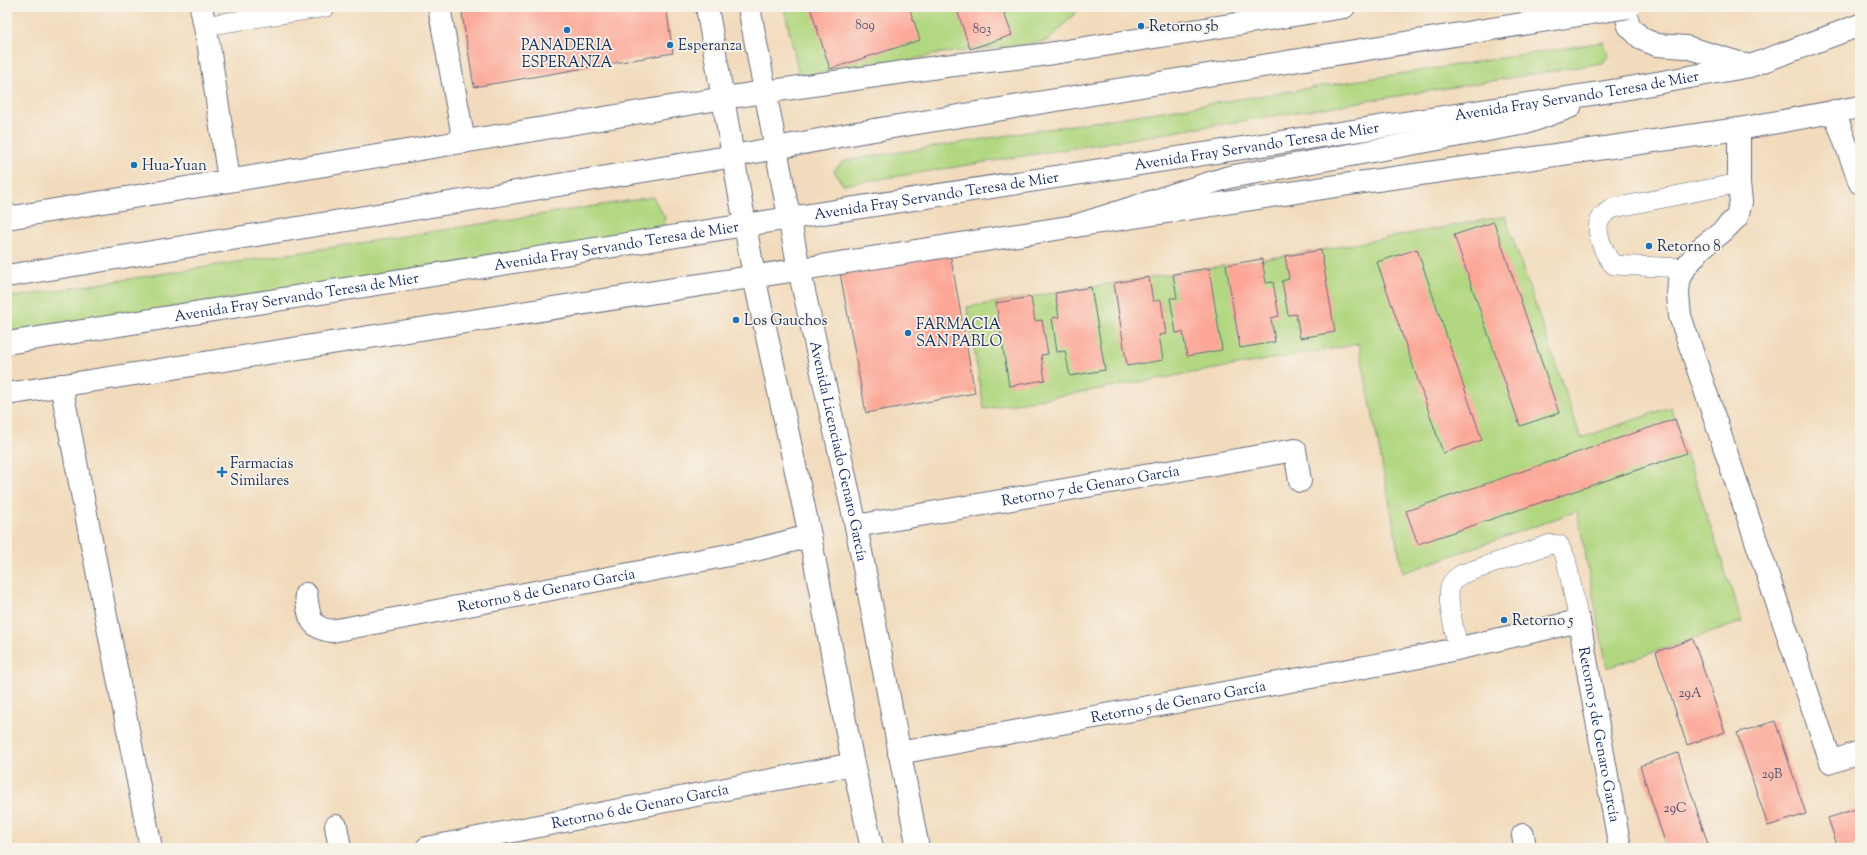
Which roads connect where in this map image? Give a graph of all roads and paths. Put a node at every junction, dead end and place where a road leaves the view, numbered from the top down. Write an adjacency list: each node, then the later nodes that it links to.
1 (326, 7): 8 (lane)
2 (440, 7): 17 (street)
3 (707, 7): 13 (street)
4 (749, 7): 12 (street, Avenida Licenciado Genaro García)
5 (1344, 7): 12 (street)
6 (1624, 7): 10 (street)
7 (1629, 7): 18 (street, bridge)
8 (202, 16): 20 (street)
9 (1860, 25): 10 (street, Avenida Fray Servando Teresa de Mier)
10 (1750, 66): 11 (street, Avenida Fray Servando Teresa de Mier)
11 (1618, 90): 24 (street, Avenida Fray Servando Teresa de Mier); 26 (street)
12 (766, 91): 13 (street); 18 (street, Avenida Licenciado Genaro García)
13 (724, 98): 17 (street); 19 (street)
14 (1860, 107): 15 (street)
15 (1834, 111): 16 (street); 22 (street)
16 (1739, 129): 21 (street); 26 (street)
17 (464, 142): 20 (street)
18 (776, 148): 19 (street); 24 (street, Avenida Licenciado Genaro García)
19 (734, 156): 25 (street); 29 (street)
20 (229, 180): 23 (street)
21 (1739, 183): 27 (street); 27 (lane)
22 (1860, 183)
23 (7, 218)
24 (789, 219): 25 (street, Avenida Fray Servando Teresa de Mier); 28 (street, Avenida Licenciado Genaro García)
25 (745, 225): 30 (street); 31 (street, Avenida Fray Servando Teresa de Mier)
26 (1075, 226): 28 (street)
27 (1685, 268): 40 (street)
28 (799, 269): 30 (street); 35 (street, Avenida Licenciado Genaro García)
29 (7, 276)
30 (754, 276): 32 (street); 36 (street)
31 (7, 343)
32 (61, 385): 33 (street); 44 (street)
33 (7, 394)
34 (1300, 481): 35 (street, Retorno 7 de Genaro García)
35 (856, 526): 41 (street, Avenida Licenciado Genaro García)
36 (810, 536): 37 (street, Retorno 8 de Genaro García); 42 (street)
37 (306, 594)
38 (1579, 620): 39 (street, Retorno 5 de Genaro García); 39 (lane, Retorno 5 de Genaro García); 49 (street, Retorno 5 de Genaro García)
39 (1458, 649): 41 (street, Retorno 5 de Genaro García)
40 (1860, 752)
41 (899, 753): 48 (street, Avenida Licenciado Genaro García)
42 (853, 764): 46 (street, Retorno 6 de Genaro García); 47 (street)
43 (336, 826): 45 (street)
44 (151, 848)
45 (340, 848)
46 (427, 848)
47 (872, 848)
48 (918, 848)
49 (1620, 848)

